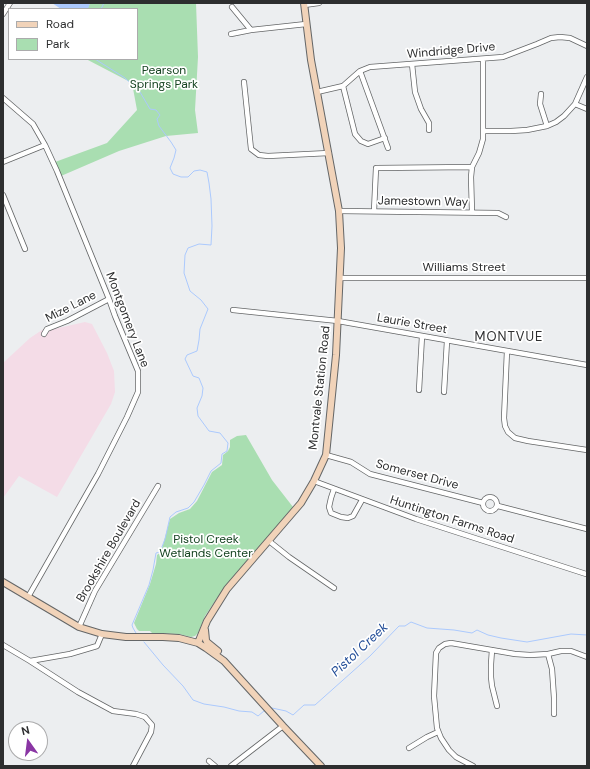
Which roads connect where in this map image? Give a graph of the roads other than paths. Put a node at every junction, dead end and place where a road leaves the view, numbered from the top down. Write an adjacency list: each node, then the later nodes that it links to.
1 (10, 3): 5 (street)
2 (319, 3): 3 (street)
3 (304, 4): 6 (street, Montvale Station Road)
4 (232, 7): 7 (street)
5 (3, 14)
6 (306, 24): 7 (street); 16 (street, Montvale Station Road)
7 (250, 30): 8 (street)
8 (231, 34)
9 (587, 46): 10 (street, Windridge Drive)
10 (483, 59): 11 (street, Windridge Drive); 23 (street)
11 (412, 64): 12 (street, Windridge Drive); 22 (street)
12 (360, 71): 15 (street, Windridge Drive); 24 (street)
13 (587, 78): 19 (street)
14 (244, 82): 27 (street)
15 (343, 86): 16 (street, Windridge Drive); 24 (street)
16 (318, 92): 27 (street, Montvale Station Road)
17 (541, 94): 21 (street)
18 (3, 98): 25 (street, Montgomery Lane)
19 (575, 104): 20 (street); 21 (street)
20 (587, 109)
21 (547, 126): 23 (street)
22 (429, 130)
23 (483, 131): 29 (street)
24 (385, 138): 26 (street)
25 (45, 145): 28 (street); 38 (street, Montgomery Lane)
26 (388, 148)
27 (329, 153): 31 (street, Montvale Station Road)
28 (3, 162)
29 (472, 167): 32 (street); 33 (street)
30 (3, 194): 35 (street)
31 (339, 210): 32 (street, Jamestown Way); 36 (street, Montvale Station Road)
32 (374, 211): 33 (street, Jamestown Way)
33 (472, 212): 34 (street, Jamestown Way)
34 (506, 217)
35 (25, 249)
36 (340, 278): 37 (street, Williams Street); 40 (street, Montvale Station Road)
37 (587, 278)
38 (109, 299): 41 (street, Mize Lane); 61 (street, Montgomery Lane)
39 (233, 310): 40 (street, Laurie Street)
40 (338, 321): 42 (street, Laurie Street); 49 (street, Montvale Station Road)
41 (44, 334)
42 (422, 336): 43 (street, Laurie Street); 46 (street)
43 (447, 341): 44 (street, Laurie Street); 47 (street)
44 (507, 351): 45 (street, Laurie Street); 48 (street)
45 (587, 365)
46 (419, 390)
47 (444, 392)
48 (587, 450)
49 (326, 455): 50 (street, Montvale Station Road); 54 (street, Somerset Drive)
50 (314, 482): 52 (street, Huntington Farms Road); 57 (street, Montvale Station Road)
51 (158, 486): 62 (street, Brookshire Boulevard)
52 (334, 489): 53 (street, Huntington Farms Road); 53 (street)
53 (362, 500): 58 (street, Huntington Farms Road)
54 (483, 502): 55 (street, Somerset Drive); 55 (street, Somerset Drive)
55 (498, 506): 56 (street, Somerset Drive)
56 (587, 529)
57 (269, 541): 60 (street); 63 (street, Montvale Station Road)
58 (586, 574)
59 (3, 582): 61 (street)
60 (334, 588)
61 (28, 597): 62 (street)
62 (79, 627): 64 (street)
63 (205, 628): 65 (street, Montvale Station Road); 71 (street)
64 (102, 634): 65 (street); 70 (street)
65 (198, 643): 71 (street)
66 (3, 645): 70 (street)
67 (492, 650): 68 (street); 72 (street); 75 (street)
68 (548, 654): 69 (street); 73 (street)
69 (587, 657)
70 (30, 661): 78 (street)
71 (224, 661): 74 (street)
72 (497, 706)
73 (554, 714)
74 (283, 726): 80 (street); 81 (street)
75 (438, 732): 76 (street); 82 (street)
76 (409, 748)
77 (209, 761): 79 (street)
78 (133, 766)
79 (215, 766)
80 (231, 766)
81 (321, 766)
82 (473, 766)

